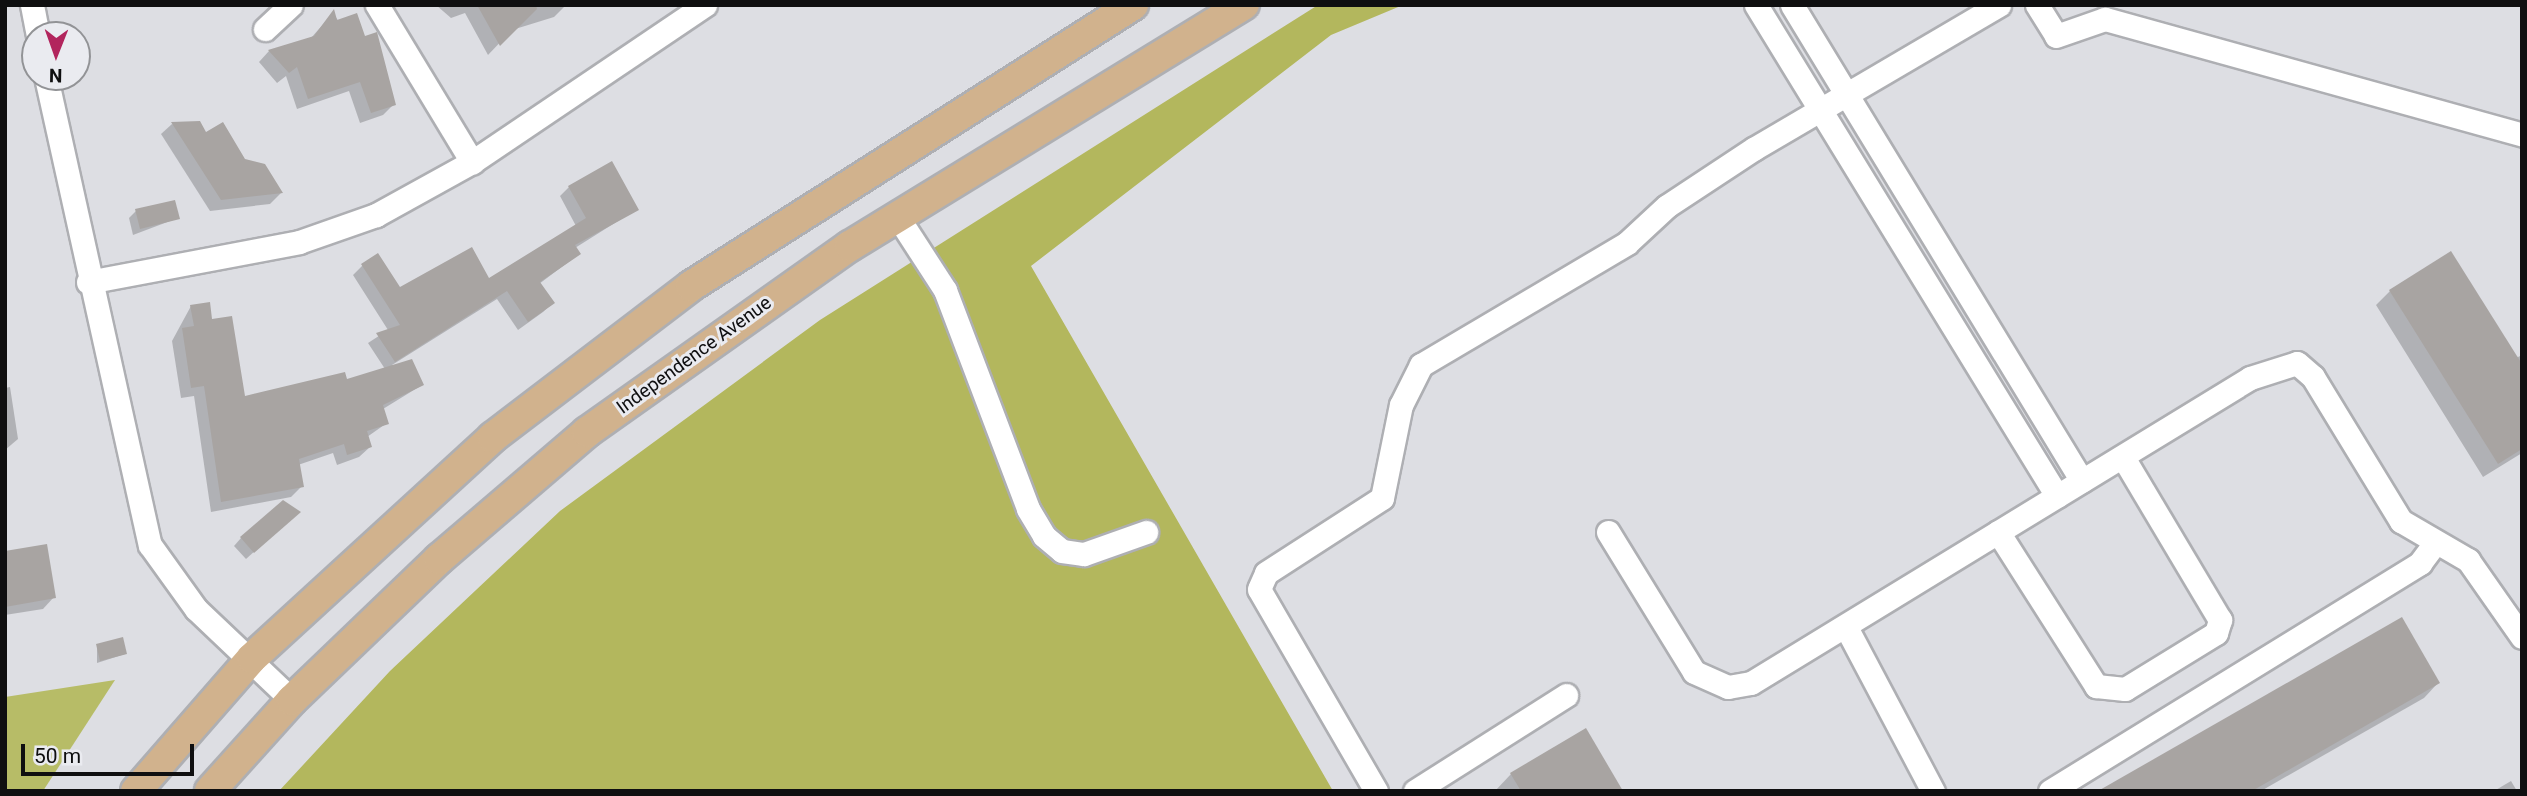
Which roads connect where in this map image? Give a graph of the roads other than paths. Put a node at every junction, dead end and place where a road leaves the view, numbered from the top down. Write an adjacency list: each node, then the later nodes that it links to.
1 (290, 5): 10 (street)
2 (377, 5): 15 (street)
3 (705, 5): 15 (street)
4 (1133, 5): 27 (main road)
5 (1244, 5): 16 (main road, Independence Avenue)
6 (1756, 5): 13 (street)
7 (1792, 5): 12 (street)
8 (1999, 5): 12 (street)
9 (2037, 5): 14 (street)
10 (265, 29)
11 (49, 91): 17 (street)
12 (1845, 93): 13 (street); 19 (street)
13 (1820, 109): 20 (street); 32 (street)
14 (2522, 135)
15 (472, 162): 17 (street)
16 (897, 216): 21 (street); 29 (main road, Independence Avenue)
17 (88, 282): 27 (street)
18 (2123, 457): 19 (street); 23 (street); 24 (street)
19 (2082, 481): 20 (street)
20 (2057, 496): 23 (street)
21 (1146, 532)
22 (1608, 532): 25 (street)
23 (1998, 532): 25 (street)
24 (2435, 542): 26 (street); 35 (street)
25 (1846, 626): 34 (street)
26 (2522, 637)
27 (252, 658): 29 (street); 30 (main road)
28 (1566, 695): 33 (street)
29 (292, 700): 31 (main road, Independence Avenue)
30 (136, 791)
31 (211, 791)
32 (1376, 791)
33 (1415, 791)
34 (1933, 791)
35 (2050, 791)

